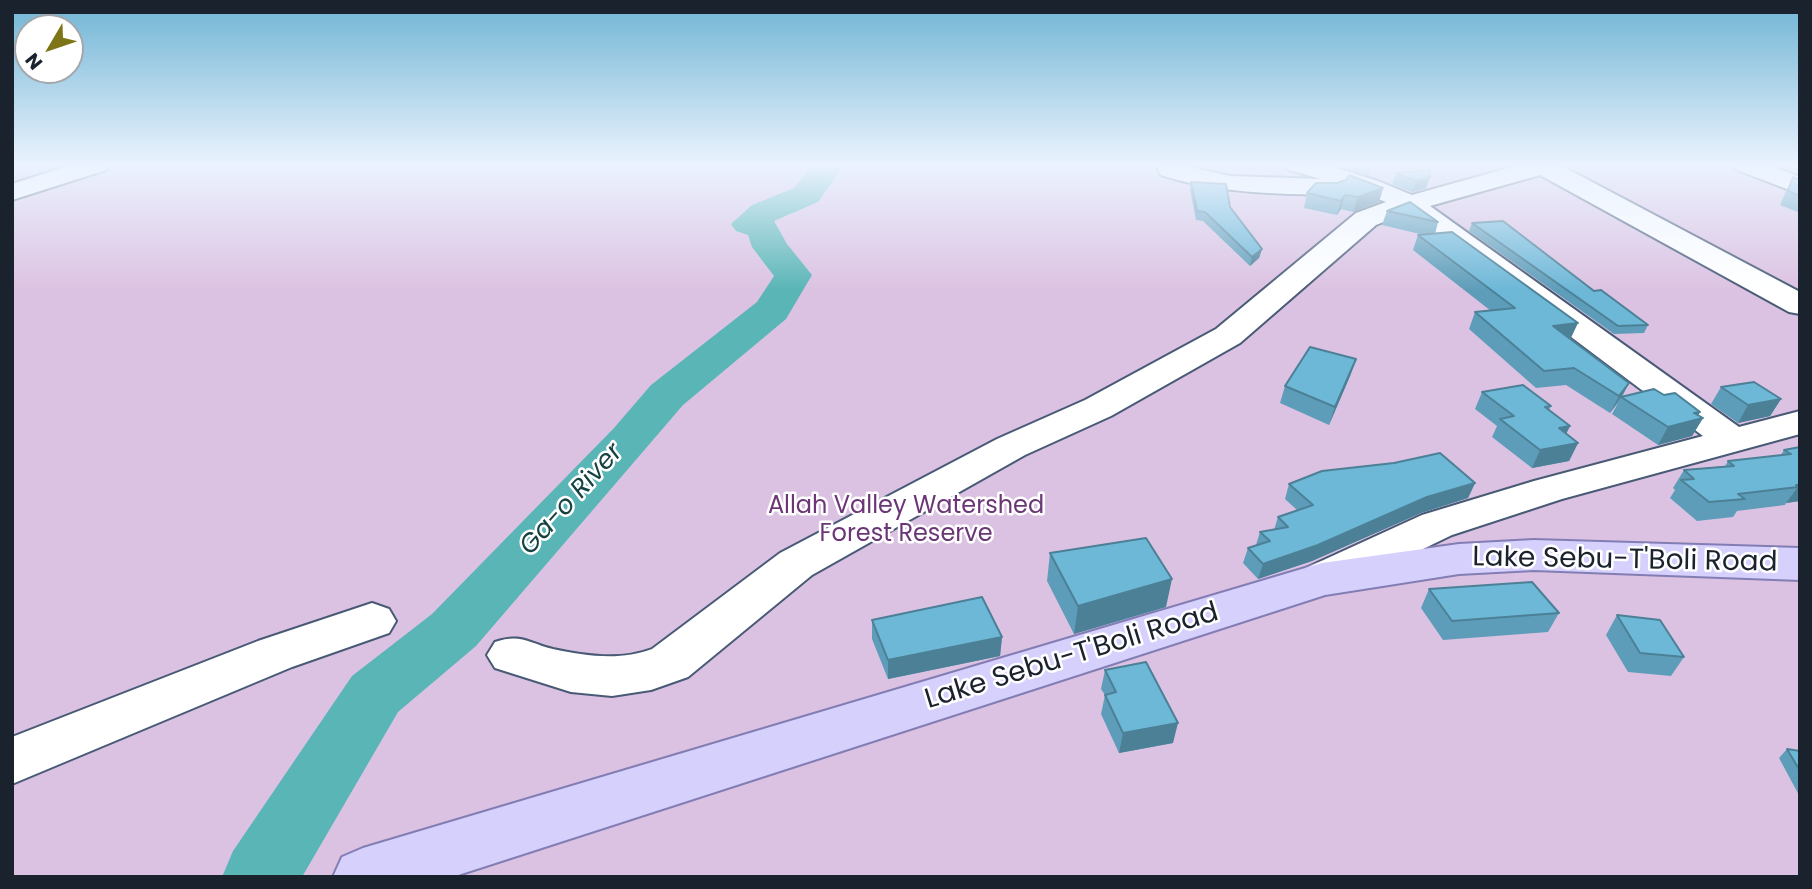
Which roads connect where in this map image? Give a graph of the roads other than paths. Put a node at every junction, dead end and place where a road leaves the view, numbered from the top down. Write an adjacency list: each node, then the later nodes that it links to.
1 (1375, 206): 10 (street)
2 (1415, 206): 6 (street)
3 (1619, 206): 4 (street)
4 (1800, 305)
5 (1800, 422): 6 (street)
6 (1733, 440): 8 (street)
7 (1800, 564): 8 (main road, Lake Sebu-T'Boli Road)
8 (1322, 579): 12 (main road, Lake Sebu-T'Boli Road)
9 (372, 621): 11 (street)
10 (512, 655)
11 (12, 761)
12 (363, 877)

